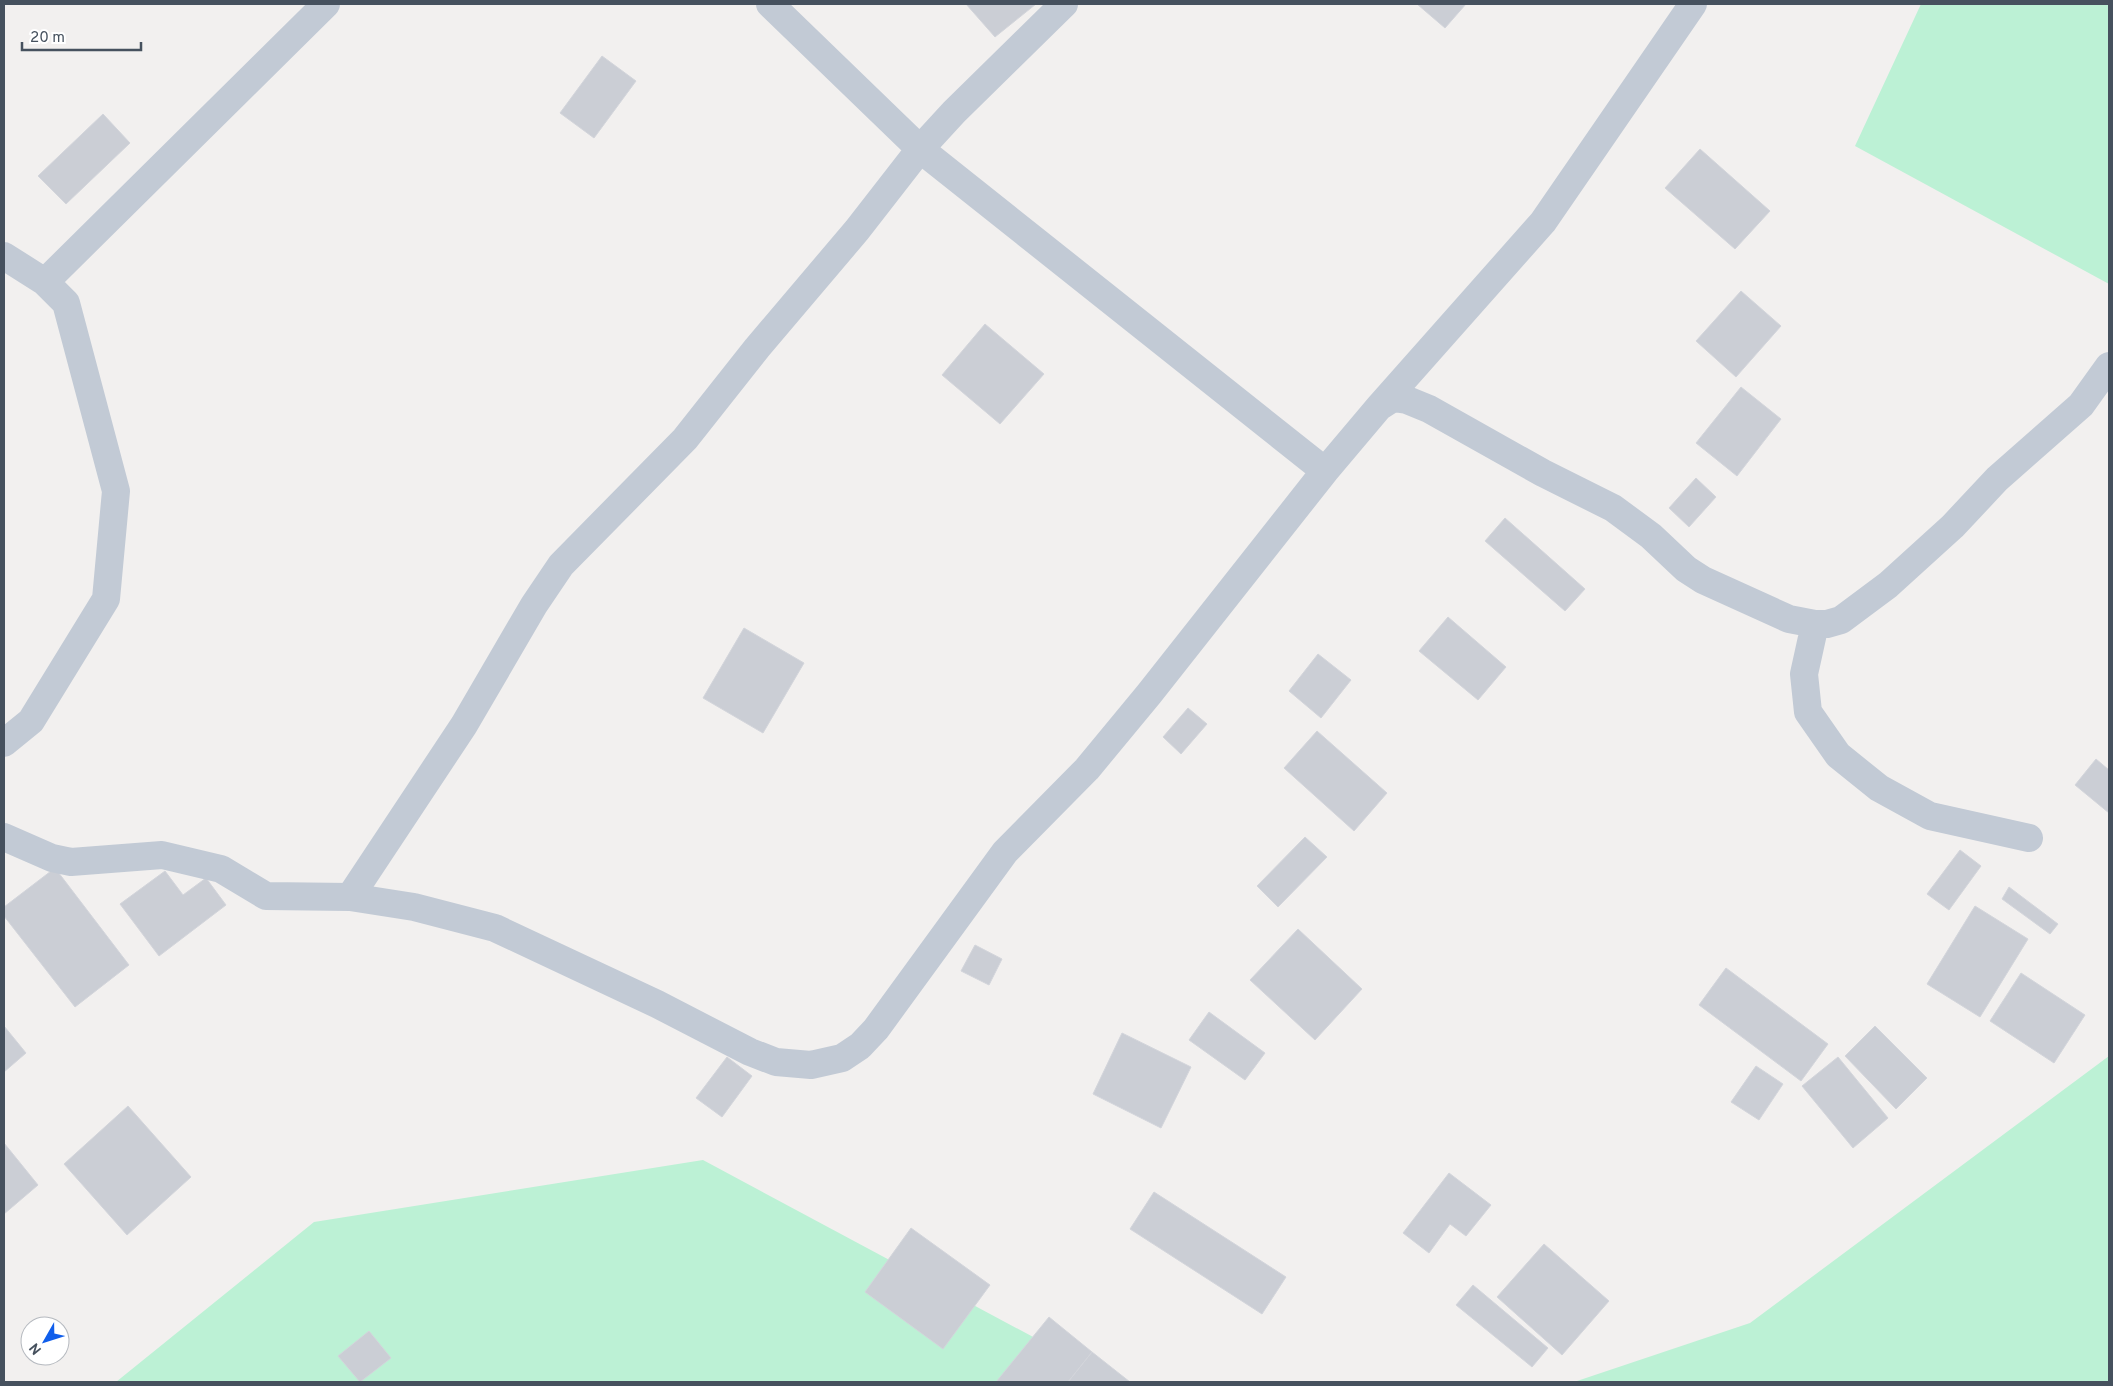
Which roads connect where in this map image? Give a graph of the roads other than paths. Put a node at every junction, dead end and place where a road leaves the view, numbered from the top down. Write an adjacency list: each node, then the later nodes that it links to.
1 (326, 4): 7 (street)
2 (770, 4): 5 (street)
3 (1064, 4): 5 (street)
4 (1693, 4): 9 (street)
5 (920, 149): 10 (street); 15 (street)
6 (4, 256): 7 (street)
7 (46, 282): 12 (street)
8 (2109, 366): 11 (street)
9 (1379, 407): 10 (street); 11 (street)
10 (1325, 470): 15 (street)
11 (1815, 624): 14 (street)
12 (4, 743)
13 (4, 837): 15 (street)
14 (2029, 838)
15 (350, 897)

